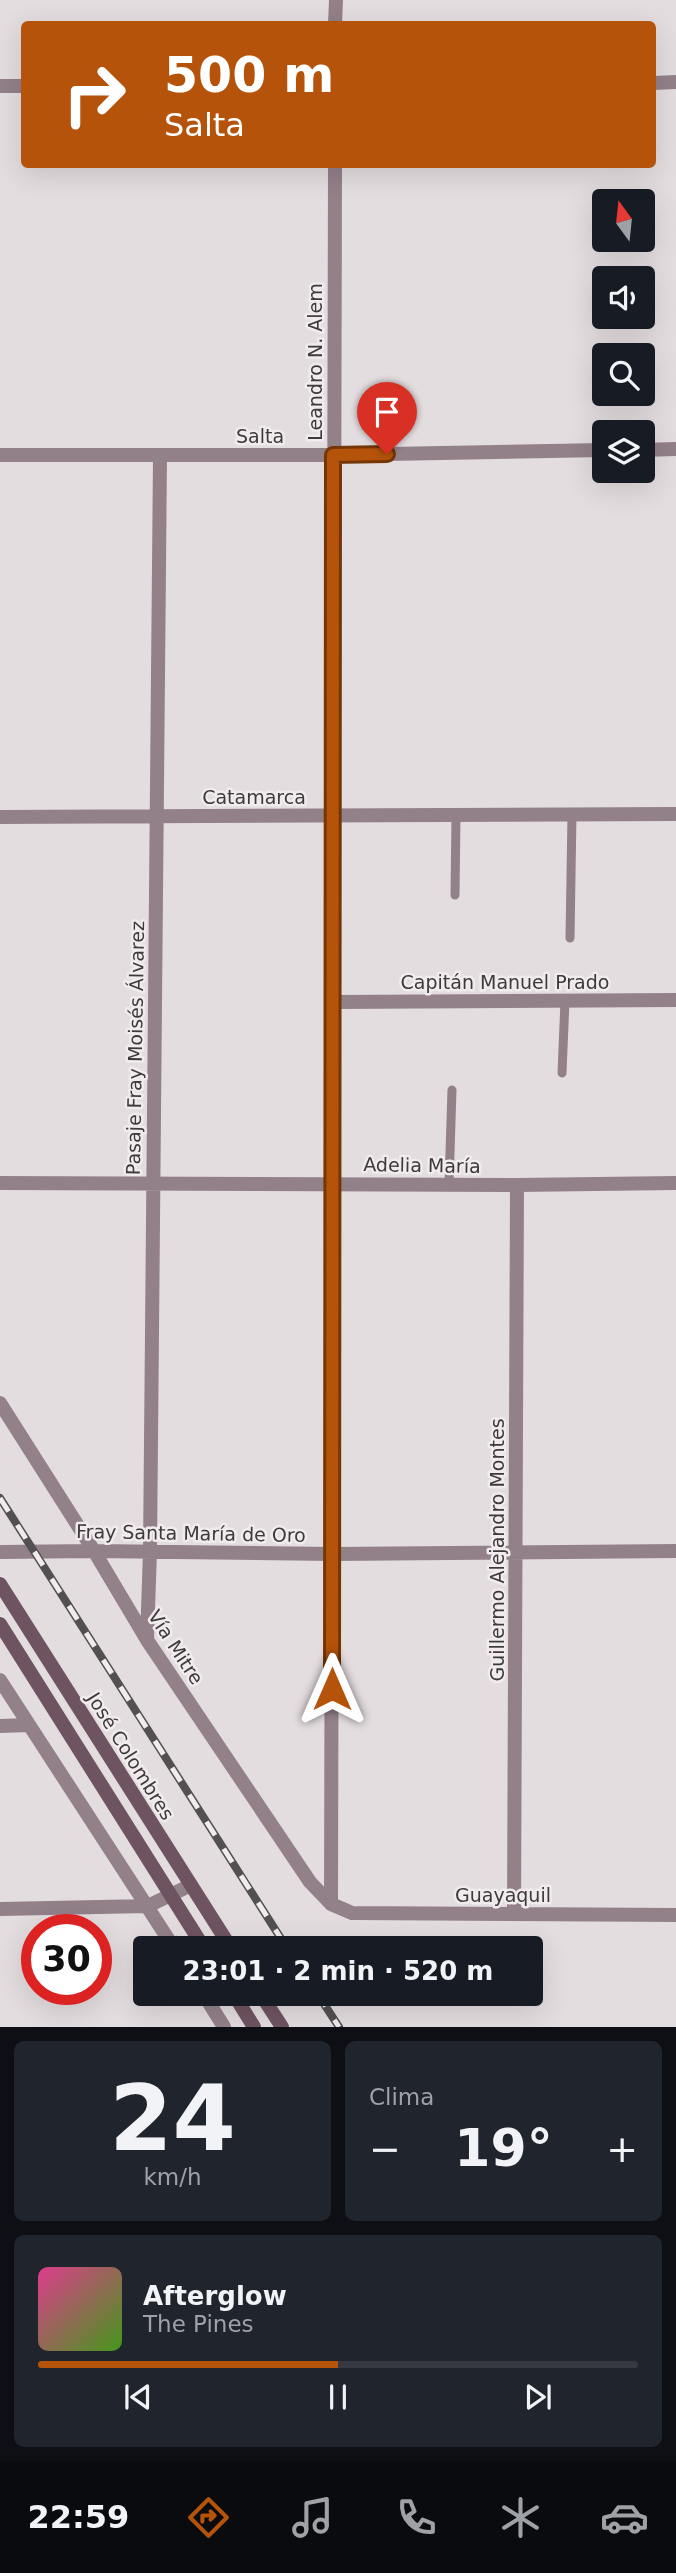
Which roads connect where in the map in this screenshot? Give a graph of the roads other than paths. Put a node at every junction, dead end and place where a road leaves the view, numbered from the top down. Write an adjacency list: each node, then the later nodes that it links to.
1 (336, 0): 2 (street)
2 (335, 21)
3 (676, 82): 4 (street)
4 (656, 83)
5 (0, 86): 6 (street)
6 (21, 86)
7 (335, 168): 12 (street, Leandro N. Alem)
8 (676, 449): 10 (street)
9 (592, 450): 12 (street, Salta)
10 (655, 450)
11 (0, 455): 13 (street, Salta)
12 (333, 455): 13 (street, Salta); 18 (street, Leandro N. Alem)
13 (160, 456): 17 (street, Pasaje Fray Moisés Álvarez)
14 (572, 814): 15 (street, Catamarca); 16 (street, Catamarca); 21 (lane)
15 (676, 814)
16 (456, 815): 18 (street, Catamarca); 20 (lane)
17 (157, 816): 18 (street, Catamarca); 19 (street, Catamarca); 28 (street, Pasaje Fray Moisés Álvarez)
18 (335, 816): 24 (street, Leandro N. Alem)
19 (0, 817)
20 (455, 895)
21 (570, 938)
22 (676, 1000): 23 (street, Capitán Manuel Prado)
23 (565, 1001): 24 (street, Capitán Manuel Prado); 25 (lane)
24 (334, 1002): 29 (street, Leandro N. Alem)
25 (562, 1073)
26 (452, 1090): 31 (lane)
27 (0, 1183): 28 (street, Adelia María)
28 (153, 1183): 29 (street, Adelia María); 35 (street, Pasaje Fray Moisés Álvarez)
29 (333, 1183): 31 (street, Adelia María); 39 (street, Leandro N. Alem)
30 (676, 1183): 32 (street, Adelia María)
31 (449, 1184): 32 (street, Adelia María)
32 (517, 1185): 38 (street, Guillermo Alejandro Montes)
33 (0, 1403): 34 (street, Vía Mitre)
34 (94, 1551): 35 (street, Fray Santa María de Oro); 37 (street, Fray Santa María de Oro); 42 (street, Vía Mitre)
35 (150, 1551): 39 (street, Fray Santa María de Oro); 42 (street, Pasaje Fray Moisés Álvarez)
36 (676, 1551): 38 (street, Fray Santa María de Oro)
37 (0, 1552)
38 (516, 1553): 39 (street, Fray Santa María de Oro); 51 (street, Guillermo Alejandro Montes)
39 (333, 1554): 48 (street, Leandro N. Alem)
40 (0, 1584): 46 (main road, José Colombres)
41 (0, 1623): 47 (main road)
42 (147, 1640): 48 (street, Vía Mitre)
43 (0, 1680): 44 (street)
44 (29, 1725): 45 (street); 49 (street)
45 (0, 1726)
46 (191, 1885): 47 (street); 55 (main road, José Colombres)
47 (170, 1896): 49 (street); 54 (main road)
48 (331, 1904): 51 (street, Guayaquil)
49 (148, 1906): 50 (street); 53 (street)
50 (0, 1909)
51 (514, 1914): 52 (street, Guayaquil)
52 (676, 1915)
53 (167, 1936)
54 (196, 1936)
55 (223, 1936)
56 (210, 2006): 59 (street)
57 (241, 2006): 60 (main road)
58 (268, 2006): 61 (main road)
59 (220, 2026)
60 (254, 2027)
61 (282, 2027)

